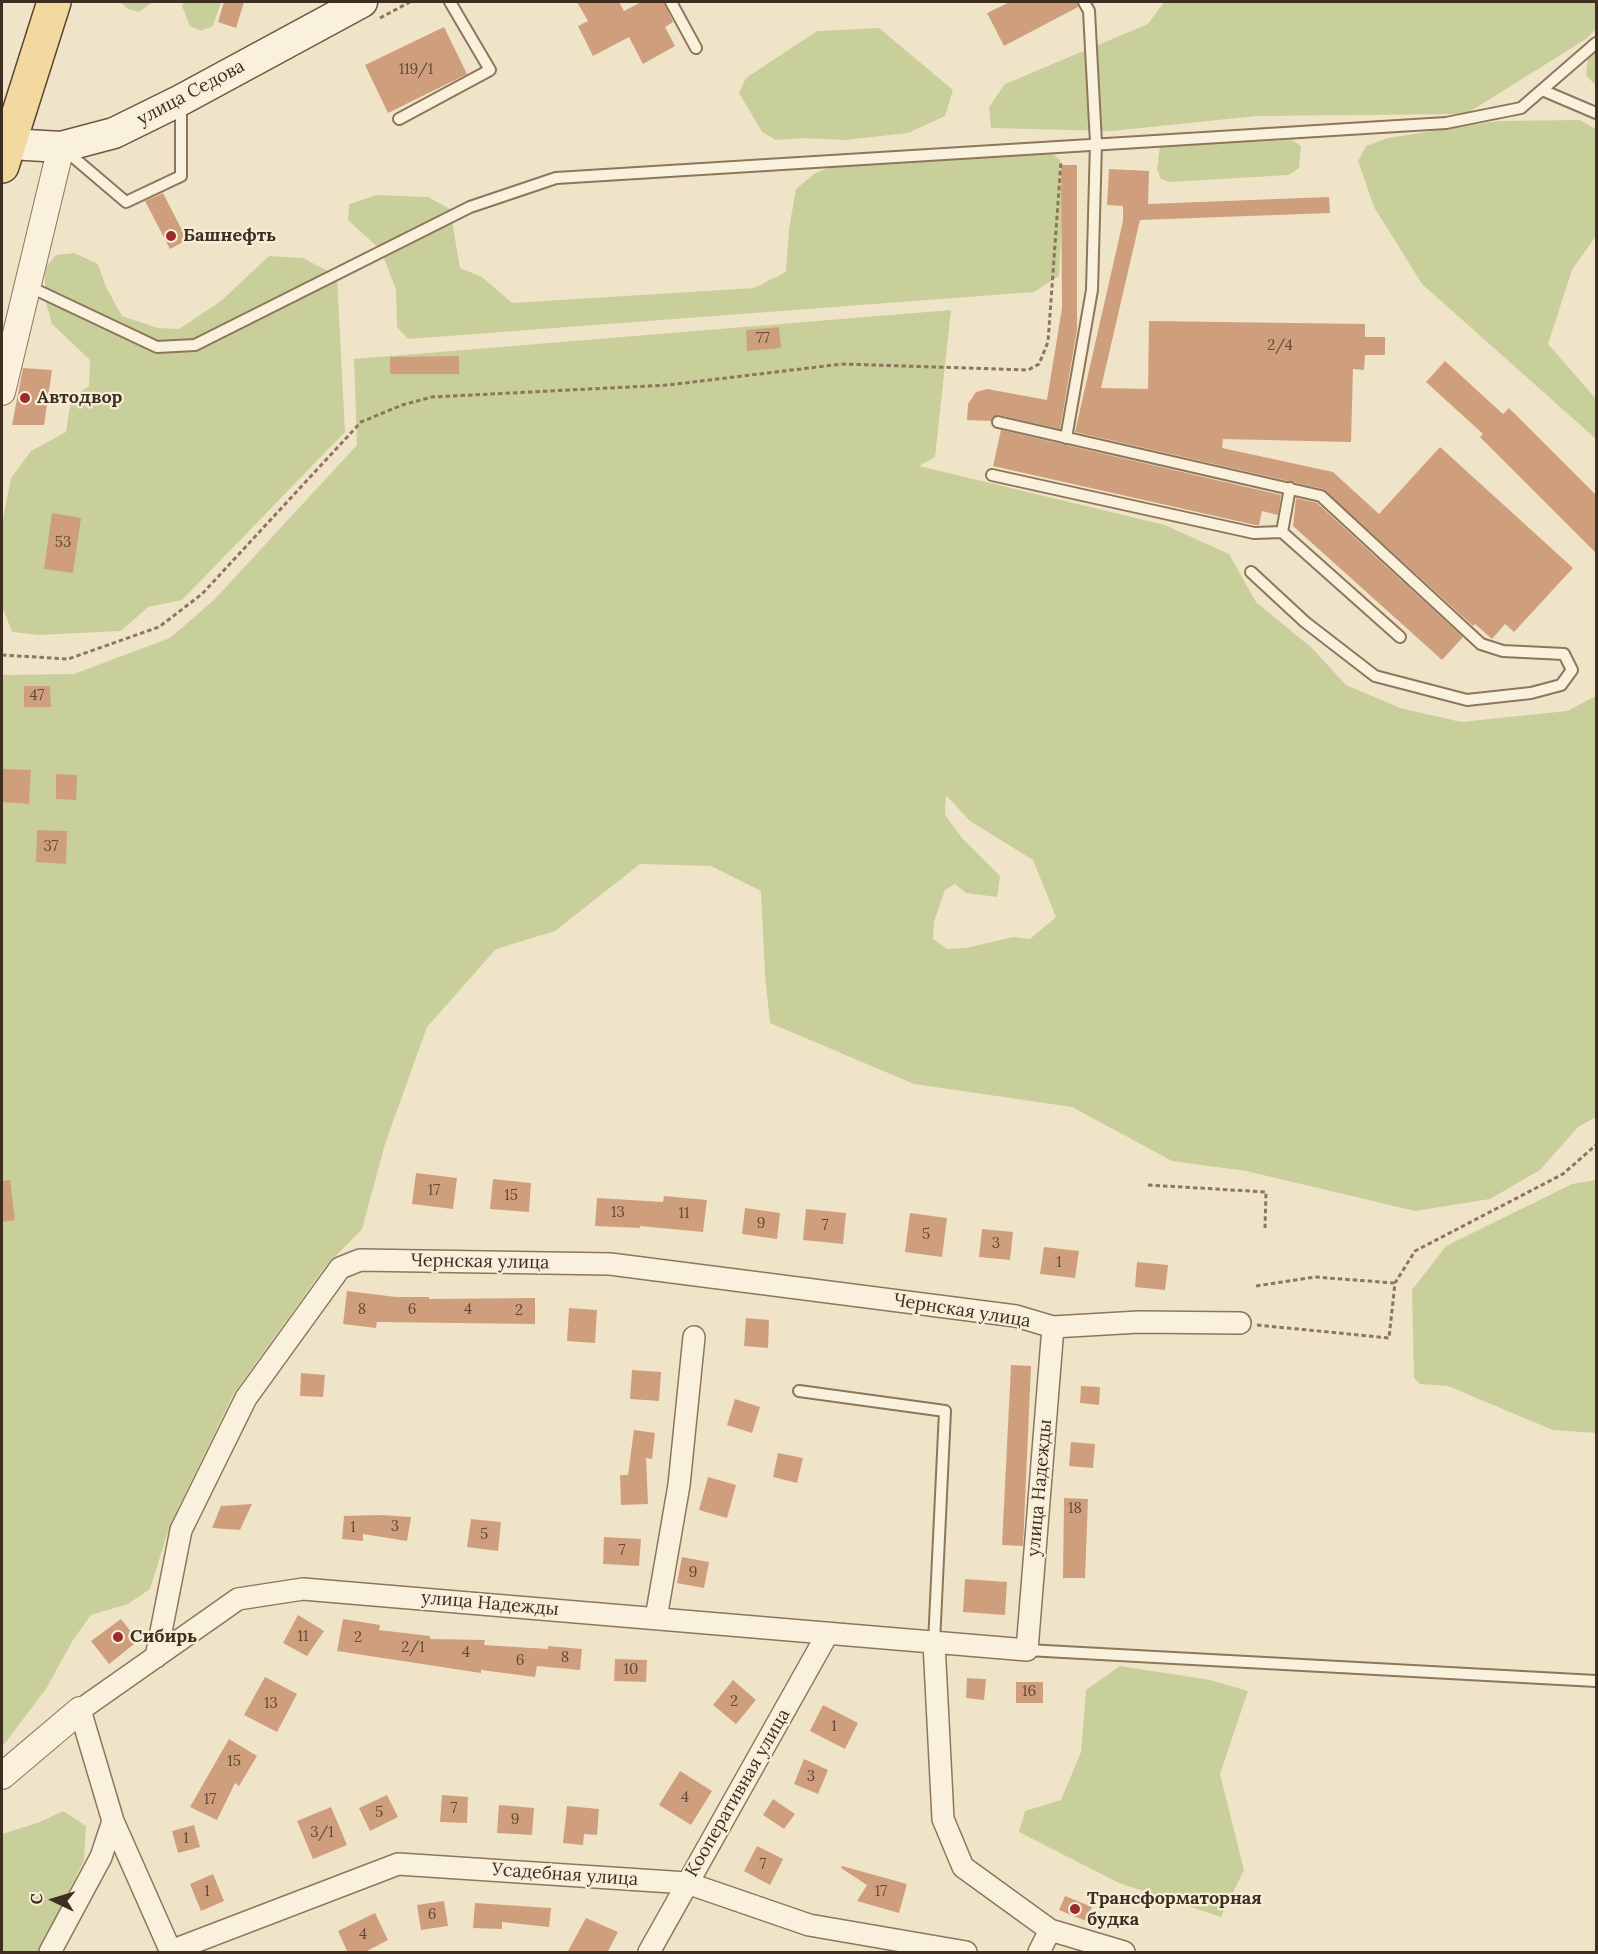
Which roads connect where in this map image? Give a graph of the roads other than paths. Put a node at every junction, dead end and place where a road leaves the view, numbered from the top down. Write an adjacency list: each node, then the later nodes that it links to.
1 (54, 2): 14 (main road)
2 (362, 2): 9 (main road, улица Седова)
3 (450, 2): 11 (lane)
4 (671, 2): 7 (lane)
5 (1084, 2): 12 (lane)
6 (1596, 43): 8 (lane)
7 (696, 48)
8 (1542, 90): 10 (lane); 12 (lane)
9 (181, 100): 13 (main road, улица Седова); 13 (lane)
10 (1596, 113)
11 (399, 119)
12 (1096, 143): 15 (lane); 18 (lane)
13 (62, 147): 14 (main road, улица Седова); 15 (street)
14 (4, 151)
15 (28, 286): 16 (street)
16 (2, 392)
17 (998, 422): 18 (lane)
18 (1066, 438): 20 (lane)
19 (992, 475): 21 (lane)
20 (1290, 489): 21 (lane); 22 (lane)
21 (1282, 532): 23 (lane)
22 (1251, 572)
23 (1400, 637)
24 (1240, 1323): 25 (street, Чернская улица)
25 (1053, 1327): 31 (street, улица Надежды); 32 (street, Чернская улица)
26 (694, 1337): 28 (street)
27 (799, 1390): 30 (lane)
28 (656, 1618): 29 (street, улица Надежды); 32 (street, улица Надежды)
29 (828, 1634): 30 (street, улица Надежды); 37 (street, Кооперативная улица)
30 (934, 1643): 31 (street, улица Надежды); 38 (street)
31 (1027, 1650): 33 (lane)
32 (156, 1657): 34 (street, улица Надежды)
33 (1596, 1681)
34 (80, 1710): 35 (street); 36 (street)
35 (2, 1776)
36 (112, 1821): 39 (street); 40 (street)
37 (687, 1883): 39 (street, Усадебная улица); 41 (street, Кооперативная улица); 42 (street, Усадебная улица)
38 (1050, 1930): 43 (street); 44 (street)
39 (171, 1952)
40 (50, 1953)
41 (649, 1953)
42 (966, 1953)
43 (1040, 1953)
44 (1124, 1953)

